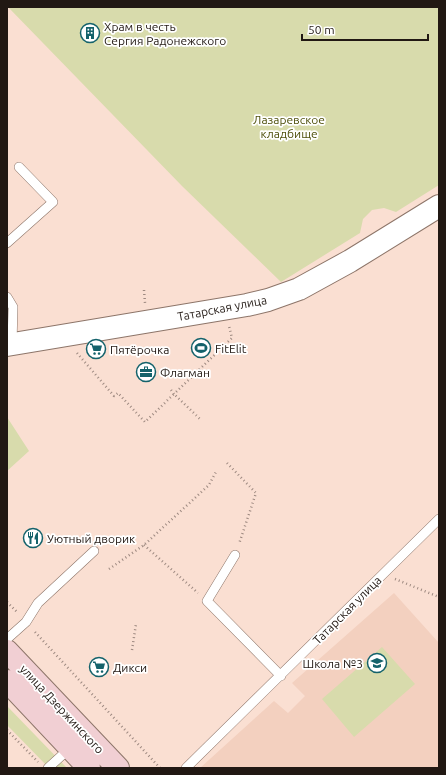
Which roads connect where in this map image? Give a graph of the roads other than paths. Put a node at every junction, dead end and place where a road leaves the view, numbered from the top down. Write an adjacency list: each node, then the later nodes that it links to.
1 (19, 167): 3 (lane)
2 (439, 206): 5 (street, Татарская улица)
3 (7, 243)
4 (7, 297): 5 (lane)
5 (10, 344)
6 (439, 519): 11 (lane, Татарская улица)
7 (94, 551): 9 (lane)
8 (235, 555): 11 (lane)
9 (7, 639)
10 (7, 650): 16 (main road, улица Дзержинского)
11 (280, 676): 17 (lane, Татарская улица)
12 (7, 681): 13 (main road, улица Дзержинского)
13 (70, 748): 14 (lane); 15 (main road, улица Дзержинского)
14 (48, 768)
15 (90, 768)
16 (118, 768)
17 (186, 768)

